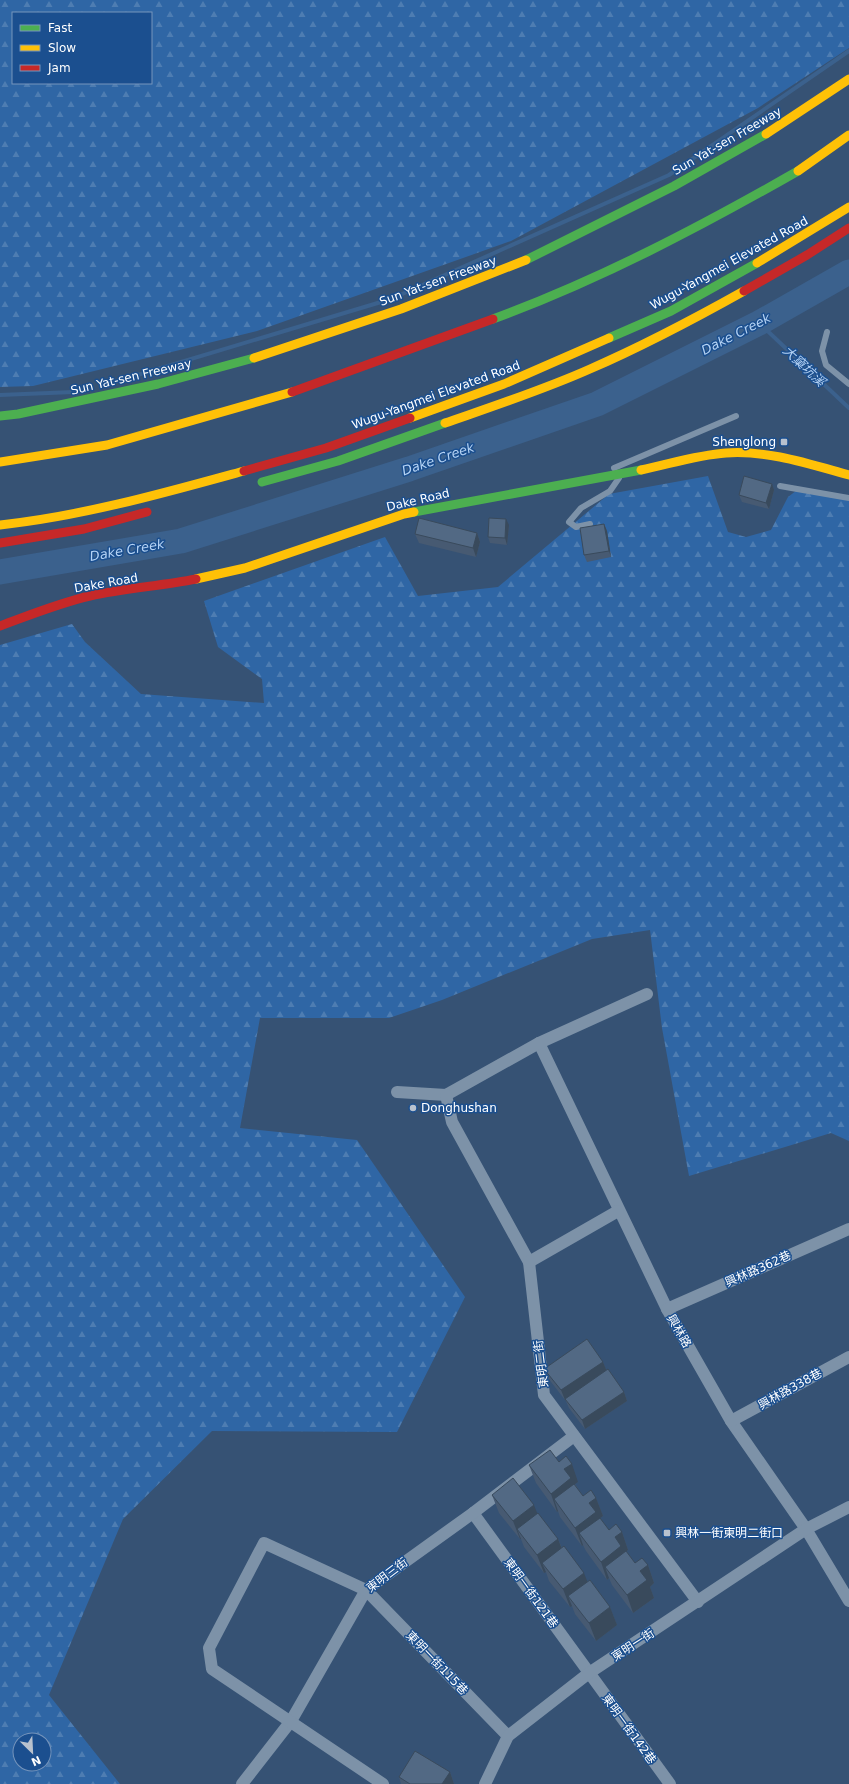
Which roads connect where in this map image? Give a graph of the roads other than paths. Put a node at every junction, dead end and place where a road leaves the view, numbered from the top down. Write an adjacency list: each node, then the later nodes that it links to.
1 (849, 79): 7 (main road, Sun Yat-sen Freeway)
2 (849, 135): 9 (main road)
3 (849, 207): 18 (main road, Wugu-Yangmei Elevated Road)
4 (849, 228): 13 (main road)
5 (827, 332): 6 (lane)
6 (849, 384)
7 (0, 416)
8 (736, 416): 12 (lane)
9 (0, 462)
10 (623, 474): 11 (main road, Dake Road); 12 (main road, Dake Road); 17 (lane)
11 (849, 475)
12 (587, 480): 20 (main road, Dake Road)
13 (249, 485)
14 (780, 486): 15 (lane)
15 (849, 498)
16 (159, 509): 19 (main road)
17 (590, 524)
18 (0, 525)
19 (0, 543)
20 (0, 626)
21 (647, 994): 22 (street)
22 (539, 1043): 24 (street); 25 (street, 興林路)
23 (397, 1092): 24 (street)
24 (446, 1095): 27 (street, 東明二街)
25 (618, 1211): 27 (street); 28 (street, 興林路)
26 (849, 1229): 28 (street, 興林路362巷)
27 (529, 1262): 31 (street, 東明二街)
28 (667, 1309): 30 (street, 興林路)
29 (849, 1357): 30 (street, 興林路338巷)
30 (731, 1422): 34 (street, 興林路)
31 (574, 1436): 33 (street, 東明三街); 37 (street, 東明二街)
32 (849, 1506): 34 (street, 東明一街)
33 (473, 1513): 35 (street, 東明三街); 38 (street, 東明一街121巷)
34 (806, 1529): 36 (street, 興林路); 37 (street, 東明一街)
35 (366, 1590): 39 (street, 東明三街); 39 (street); 40 (street, 東明一街115巷)
36 (849, 1601)
37 (698, 1602): 38 (street, 東明一街)
38 (589, 1674): 40 (street, 東明一街); 44 (street, 東明一街142巷)
39 (292, 1721): 41 (street, 東明三街); 42 (street)
40 (508, 1736): 43 (street, 東明一街)
41 (242, 1784)
42 (383, 1784)
43 (485, 1784)
44 (670, 1784)

